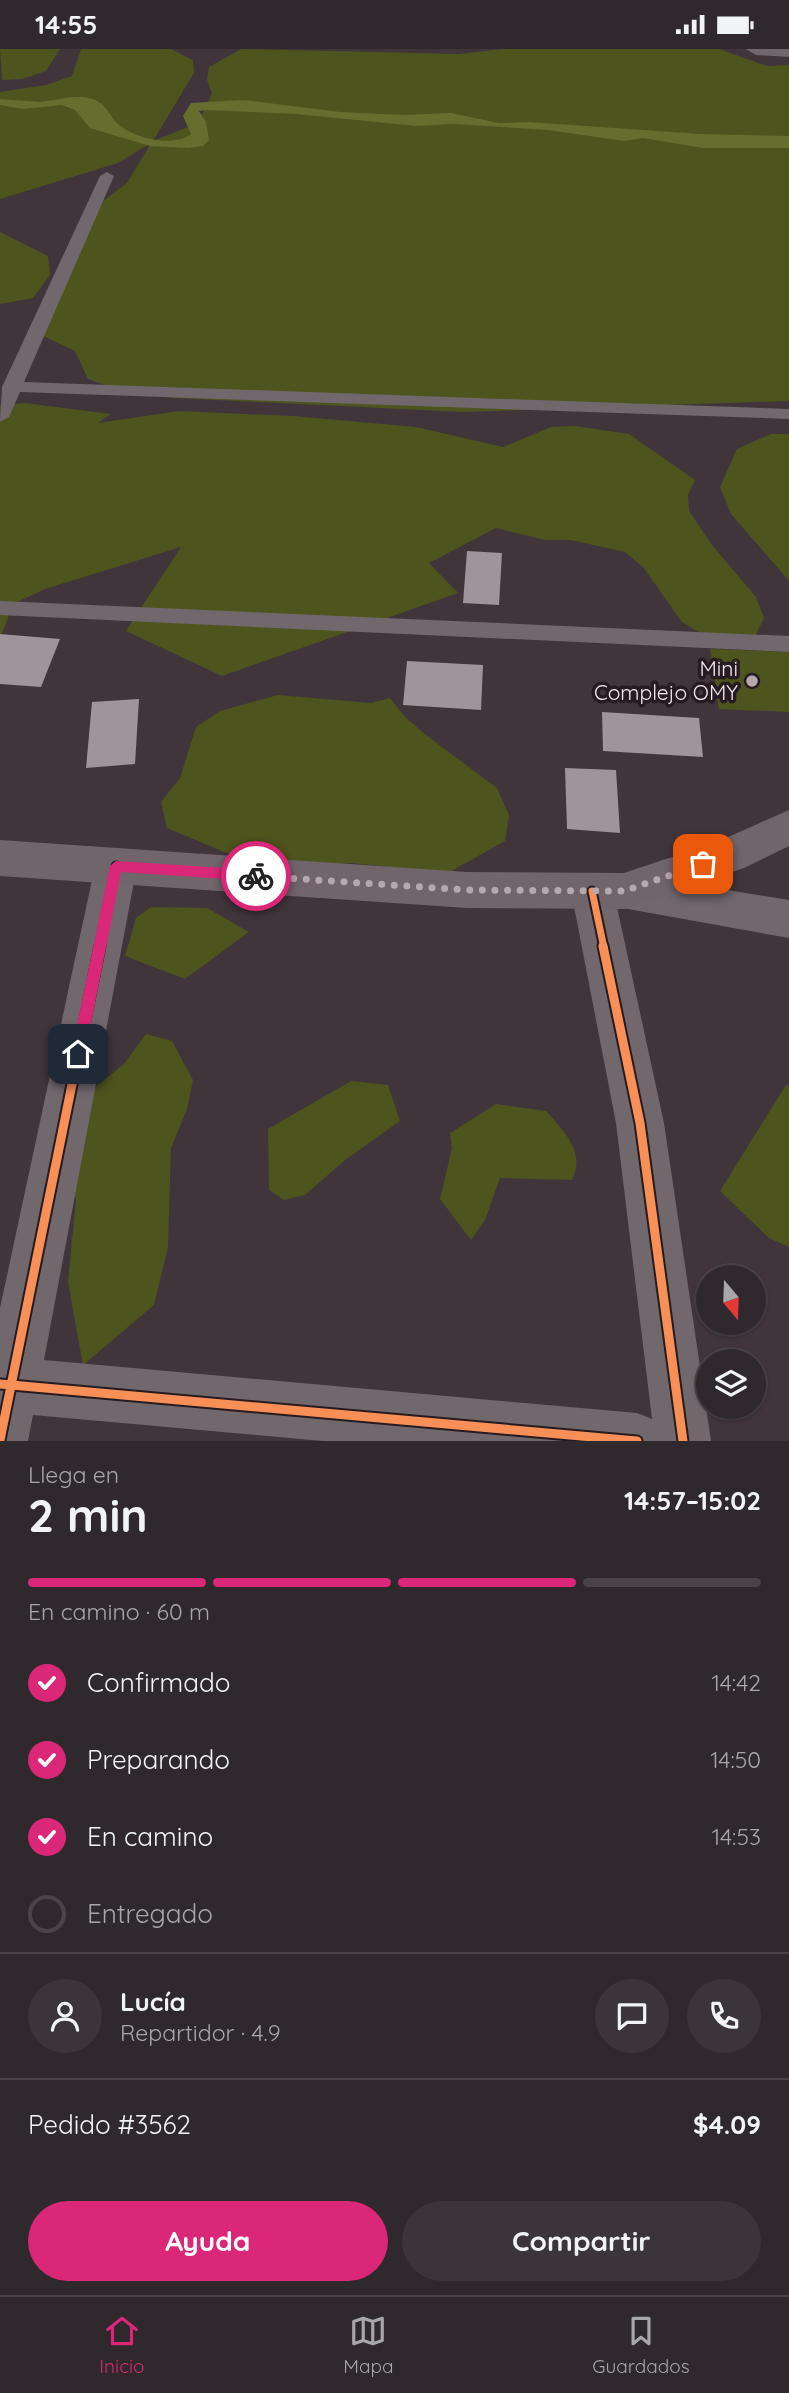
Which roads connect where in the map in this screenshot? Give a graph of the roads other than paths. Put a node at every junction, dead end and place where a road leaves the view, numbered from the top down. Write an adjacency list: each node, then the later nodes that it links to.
1 (756, 49): 2 (street)
2 (789, 51)
3 (107, 176): 4 (lane)
4 (11, 387): 5 (lane); 6 (lane)
5 (789, 414)
6 (0, 417)
7 (0, 608): 8 (lane)
8 (789, 644)
9 (789, 827): 12 (main road)
10 (0, 858): 11 (main road)
11 (116, 866): 12 (main road); 14 (street)
12 (608, 891): 13 (street); 17 (street)
13 (789, 919)
14 (5, 1385): 15 (street); 16 (street)
15 (0, 1440)
16 (637, 1441)
17 (683, 1441)

